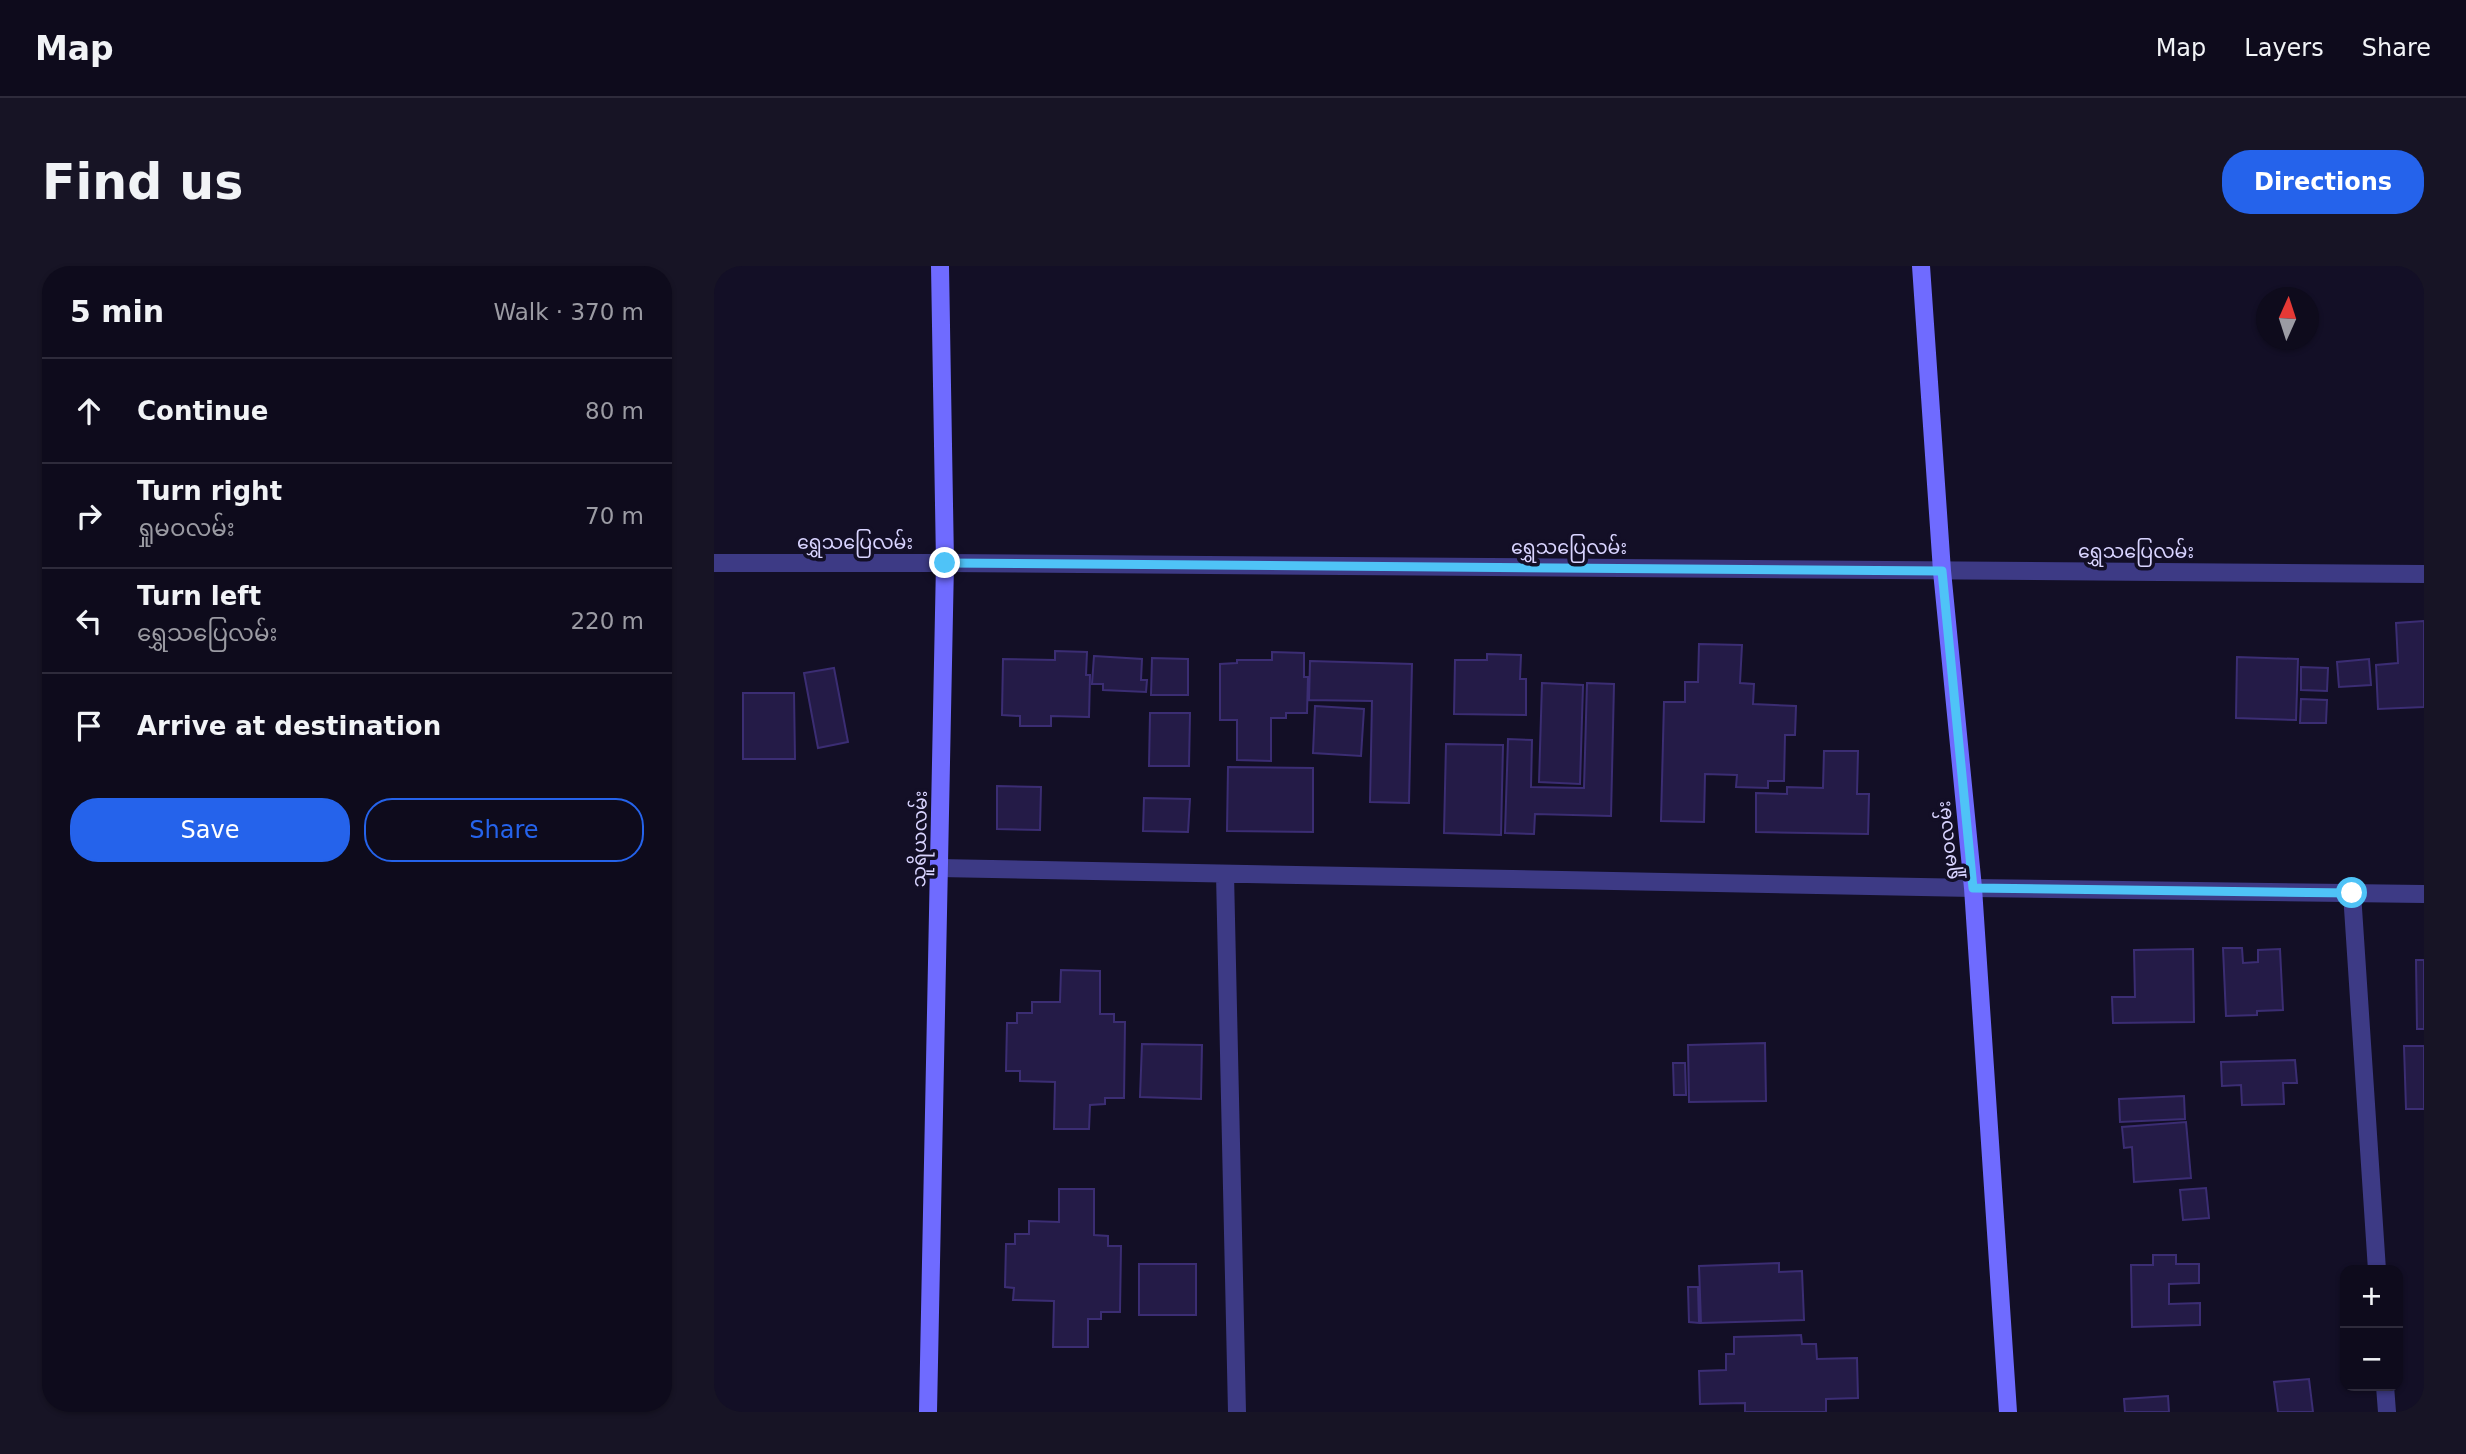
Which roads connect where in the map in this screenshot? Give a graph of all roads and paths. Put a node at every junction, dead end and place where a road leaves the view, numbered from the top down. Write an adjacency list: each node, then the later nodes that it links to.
1 (940, 266): 4 (street, သူရိယလမ်း)
2 (1921, 266): 5 (street, ရှုမဝလမ်း)
3 (714, 563): 4 (street, ရွှေသပြေလမ်း)
4 (945, 563): 5 (street, ရွှေသပြေလမ်း); 7 (street, သူရိယလမ်း)
5 (1942, 571): 6 (street, ရွှေသပြေလမ်း); 9 (street, ရှုမဝလမ်း)
6 (2424, 574)
7 (939, 868): 8 (street); 14 (street, သူရိယလမ်း)
8 (1226, 874): 9 (street); 15 (street)
9 (1973, 888): 10 (street); 16 (street, ရှုမဝလမ်း)
10 (2352, 893): 11 (street); 12 (street)
11 (2424, 894)
12 (2378, 1265)
13 (2385, 1391): 17 (street)
14 (928, 1412)
15 (1237, 1412)
16 (2008, 1412)
17 (2387, 1412)

